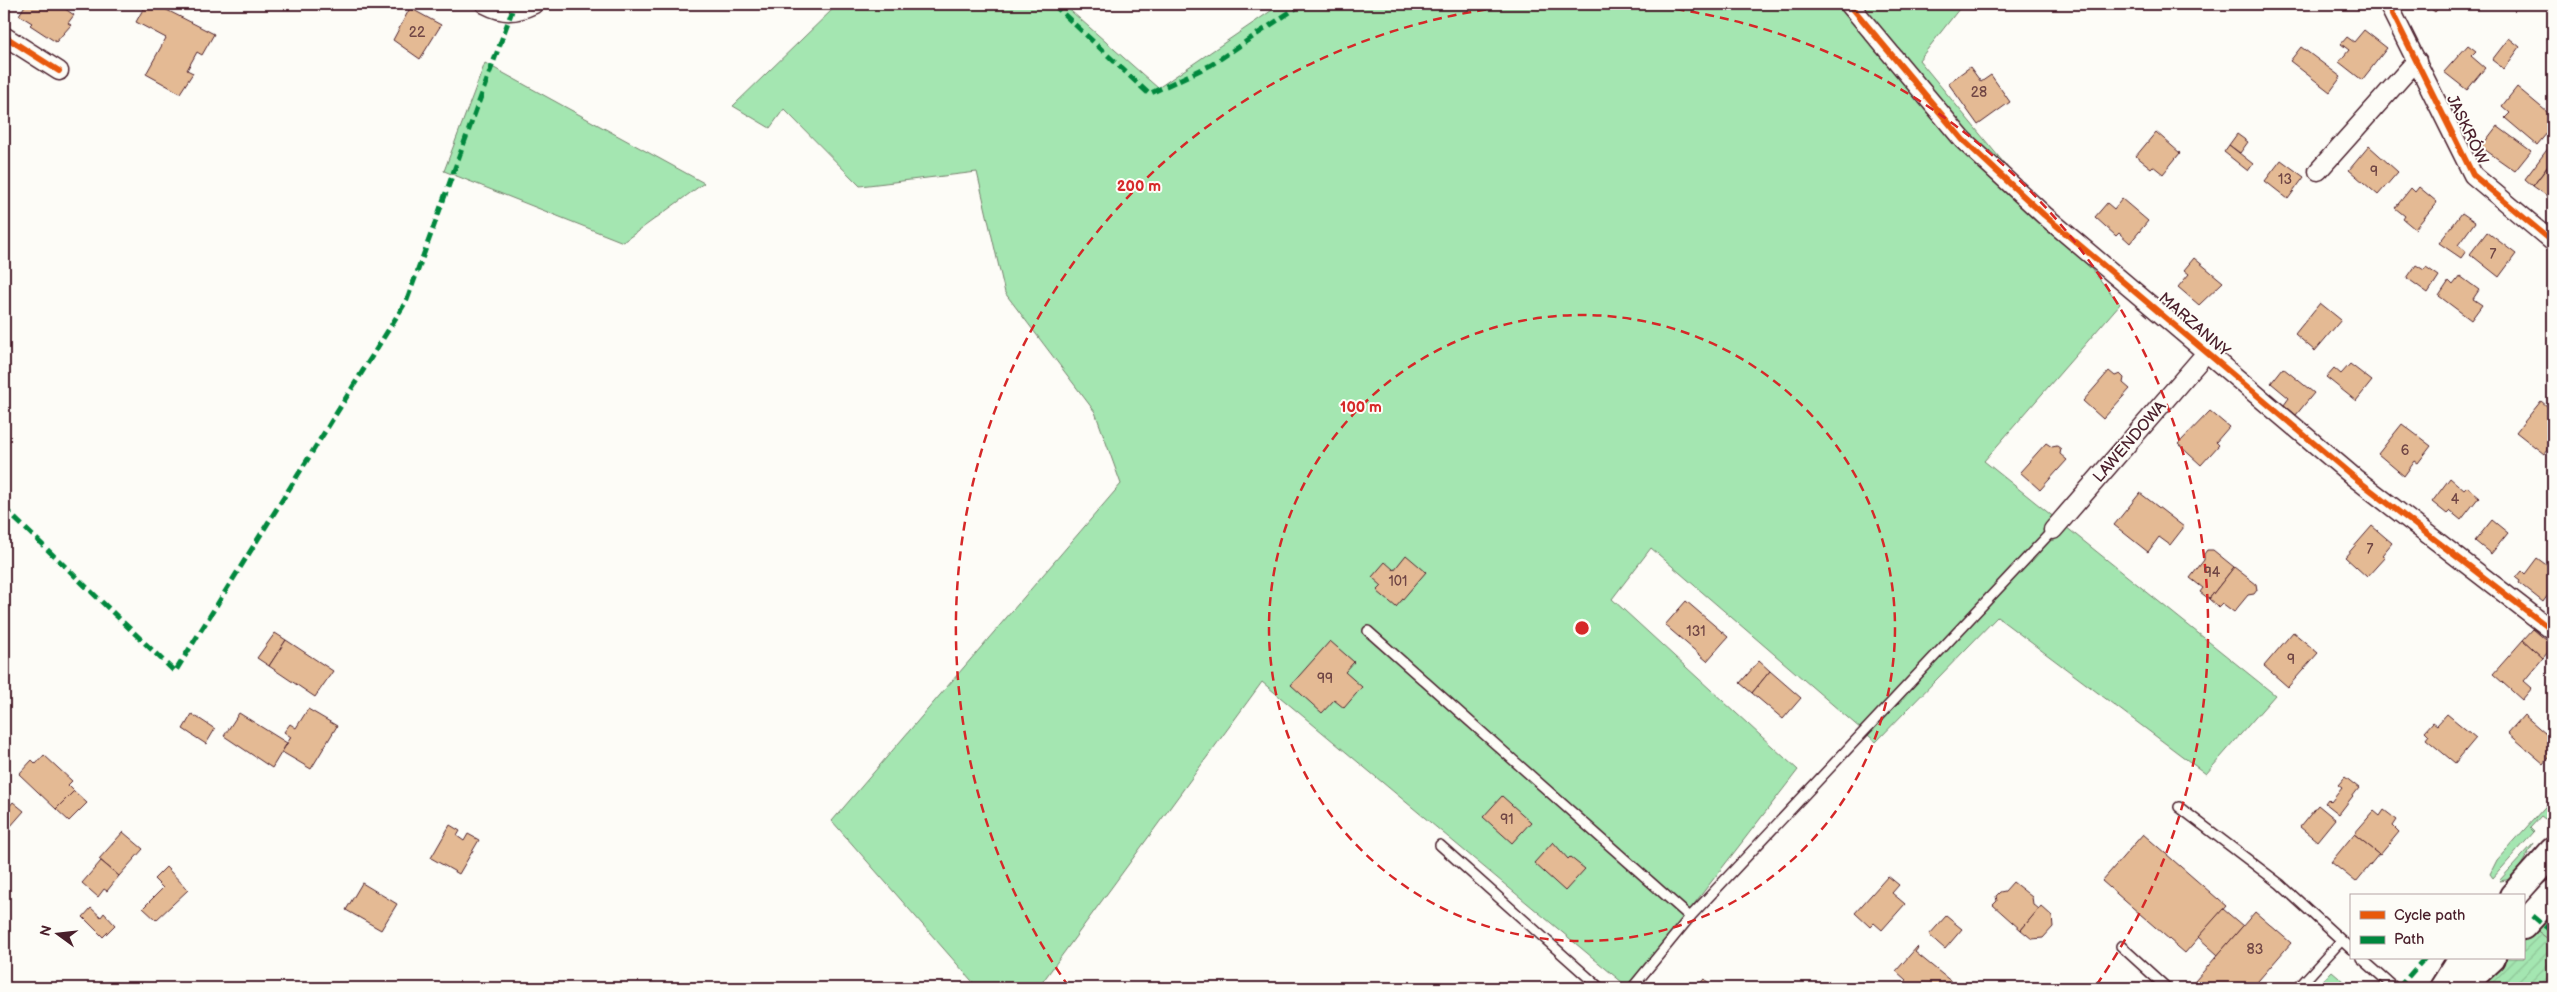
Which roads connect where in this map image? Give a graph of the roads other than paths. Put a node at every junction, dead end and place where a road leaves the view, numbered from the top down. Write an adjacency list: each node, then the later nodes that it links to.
1 (485, 4): 2 (street)
2 (534, 4)
3 (1849, 4): 10 (street, MARZANNY)
4 (2388, 4): 6 (street, JASKRÓW)
5 (4, 36): 7 (street)
6 (2417, 60): 8 (street); 9 (street, JASKRÓW)
7 (59, 71)
8 (2318, 171)
9 (2553, 242)
10 (2206, 353): 11 (street, LAWENDOWA); 13 (street, MARZANNY)
11 (2053, 530): 19 (lane)
12 (1368, 631): 19 (lane)
13 (2553, 631)
14 (2179, 807): 21 (lane)
15 (1440, 845): 27 (lane)
16 (2553, 851): 18 (main road)
17 (2553, 893): 20 (main road)
18 (2515, 894)
19 (1690, 917): 28 (lane)
20 (2524, 925)
21 (2341, 941): 23 (lane); 30 (lane)
22 (2121, 946): 29 (lane)
23 (2350, 948)
24 (2363, 960): 31 (lane)
25 (2461, 960): 32 (main road)
26 (2490, 960): 33 (main road)
27 (1600, 988)
28 (1632, 988)
29 (2168, 988)
30 (2298, 988)
31 (2394, 988)
32 (2443, 988)
33 (2460, 988)

